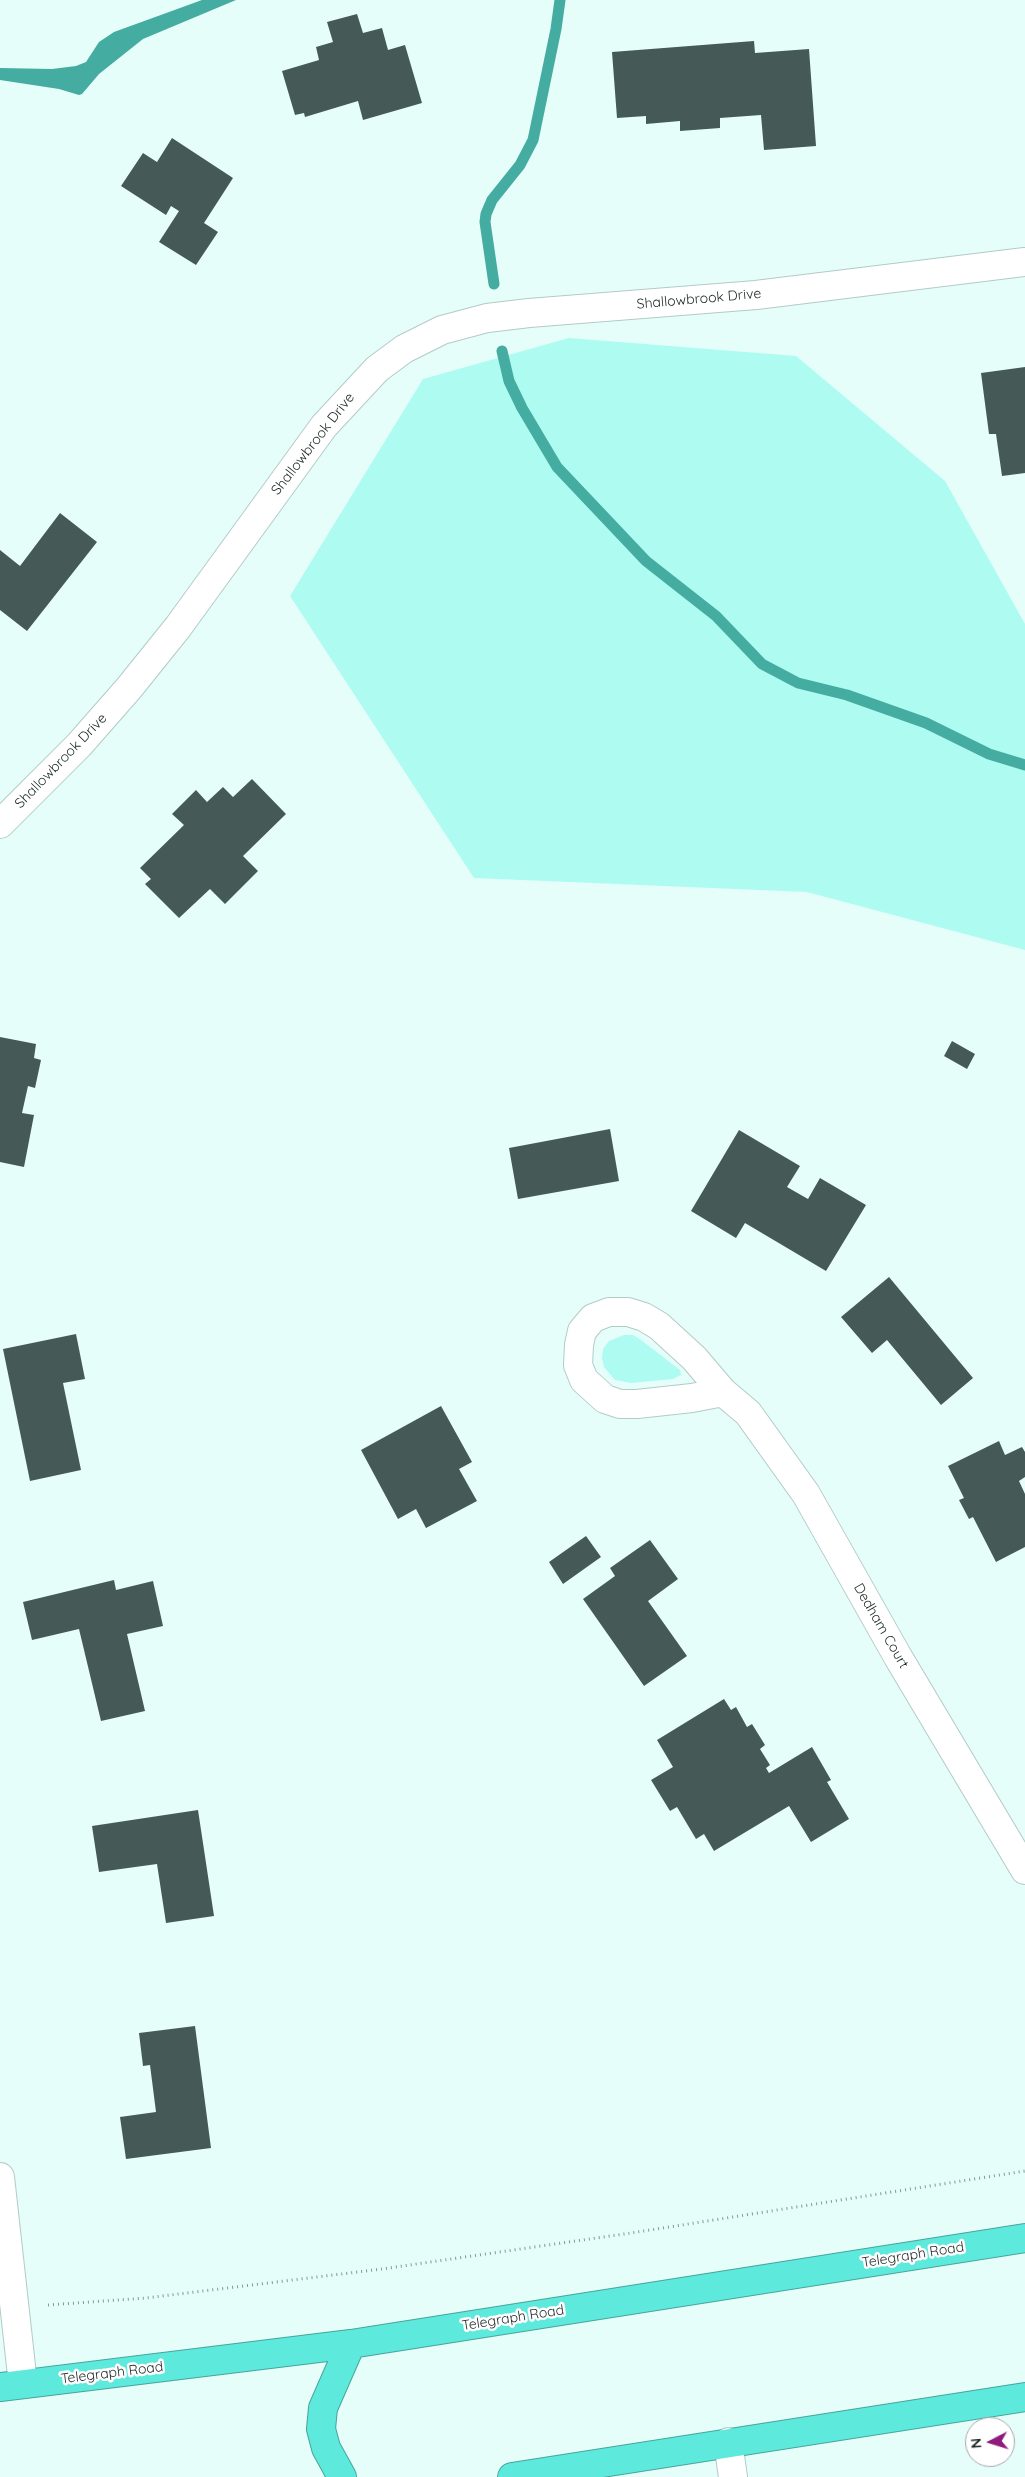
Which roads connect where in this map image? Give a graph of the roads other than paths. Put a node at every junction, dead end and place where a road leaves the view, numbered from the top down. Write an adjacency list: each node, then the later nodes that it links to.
1 (1025, 262): 2 (street, Shallowbrook Drive)
2 (0, 824)
3 (723, 1392): 3 (street, Dedham Court); 4 (street, Dedham Court)
4 (1025, 1870)
5 (0, 2177): 8 (street)
6 (1025, 2238): 7 (highway, Telegraph Road)
7 (351, 2344): 8 (highway, Telegraph Road); 11 (highway)
8 (12, 2385)
9 (1025, 2397): 10 (highway)
10 (728, 2442): 12 (highway); 13 (street)
11 (342, 2477)
12 (512, 2477)
13 (733, 2477)

